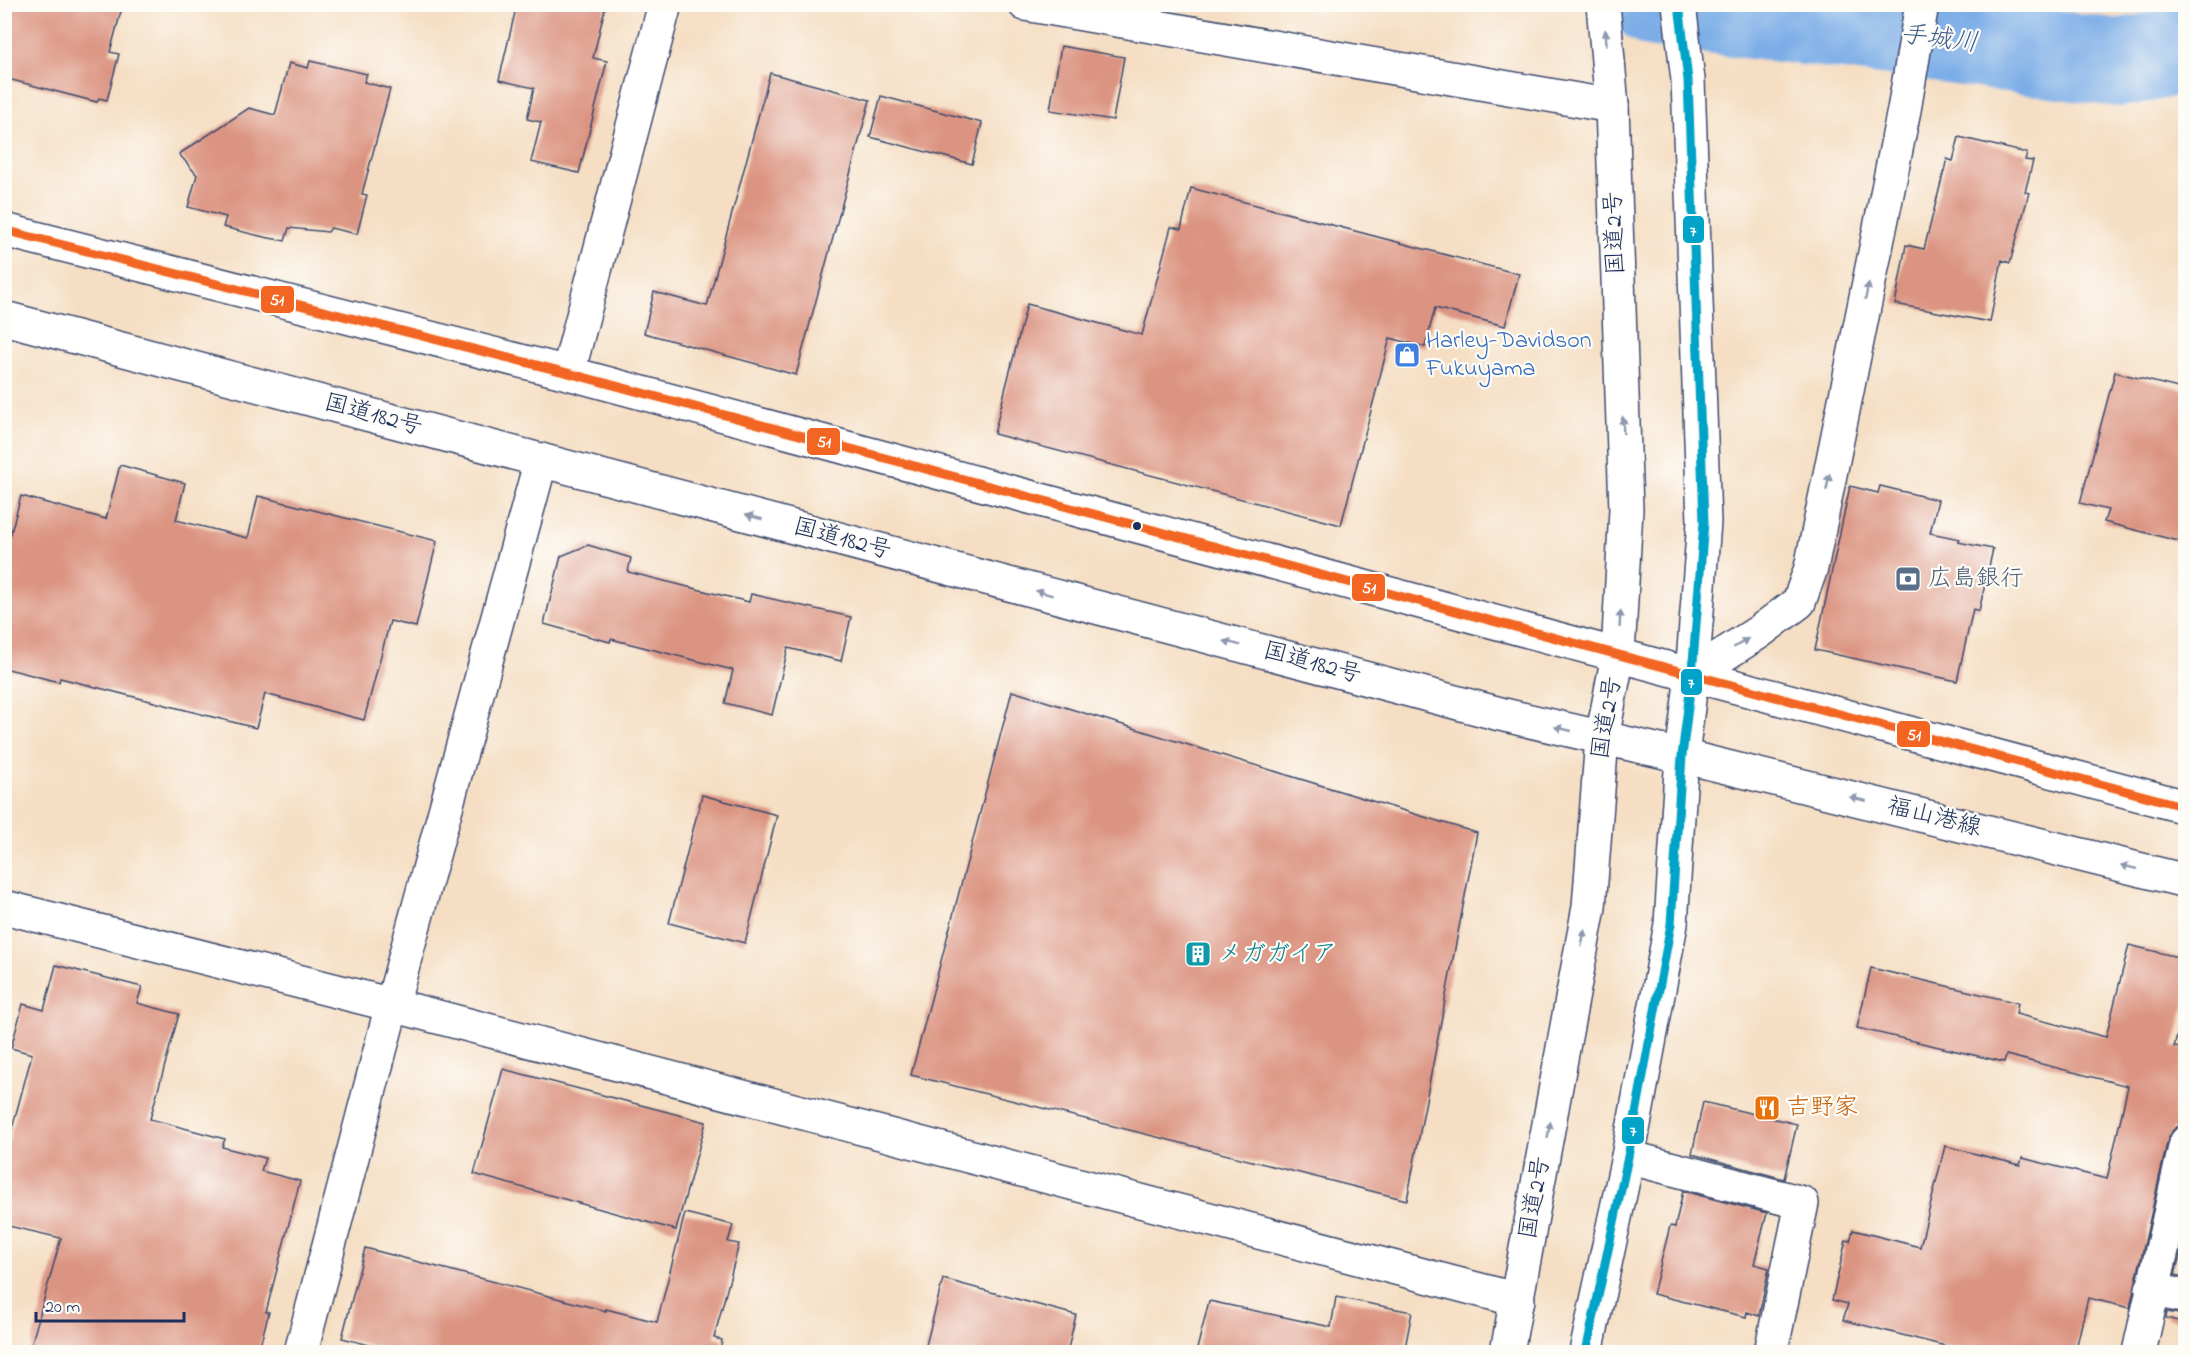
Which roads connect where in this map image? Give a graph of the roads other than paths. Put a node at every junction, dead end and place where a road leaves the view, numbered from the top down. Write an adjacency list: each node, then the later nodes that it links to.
1 (665, 4): 9 (main road)
2 (1024, 4): 6 (main road)
3 (1603, 4): 6 (main road, 国道2号, one-way to 3)
4 (1679, 4): 12 (main road)
5 (1922, 4): 12 (main road, one-way to 5)
6 (1612, 106): 11 (main road, 国道2号, one-way to 6)
7 (4, 230): 9 (main road)
8 (4, 318): 10 (main road, 国道182号)
9 (568, 373): 11 (main road)
10 (541, 460): 13 (main road, 国道182号, one-way to 10); 18 (main road)
11 (1618, 655): 12 (main road); 13 (main road, 国道2号)
12 (1692, 675): 14 (main road); 15 (main road)
13 (1602, 738): 14 (main road, 国道182号); 23 (main road, 国道2号, one-way to 13)
14 (1682, 756): 16 (main road, 福山港線, one-way to 14); 20 (main road)
15 (2186, 807)
16 (2186, 881)
17 (4, 907): 18 (main road)
18 (392, 1005): 23 (main road); 24 (main road)
19 (2186, 1143): 21 (main road)
20 (1628, 1157): 26 (main road); 27 (main road)
21 (2152, 1289): 22 (main road); 28 (main road)
22 (2186, 1297)
23 (1518, 1300): 25 (main road, 国道2号)
24 (301, 1353)
25 (1507, 1353)
26 (1586, 1353)
27 (1771, 1353)
28 (2139, 1353)

